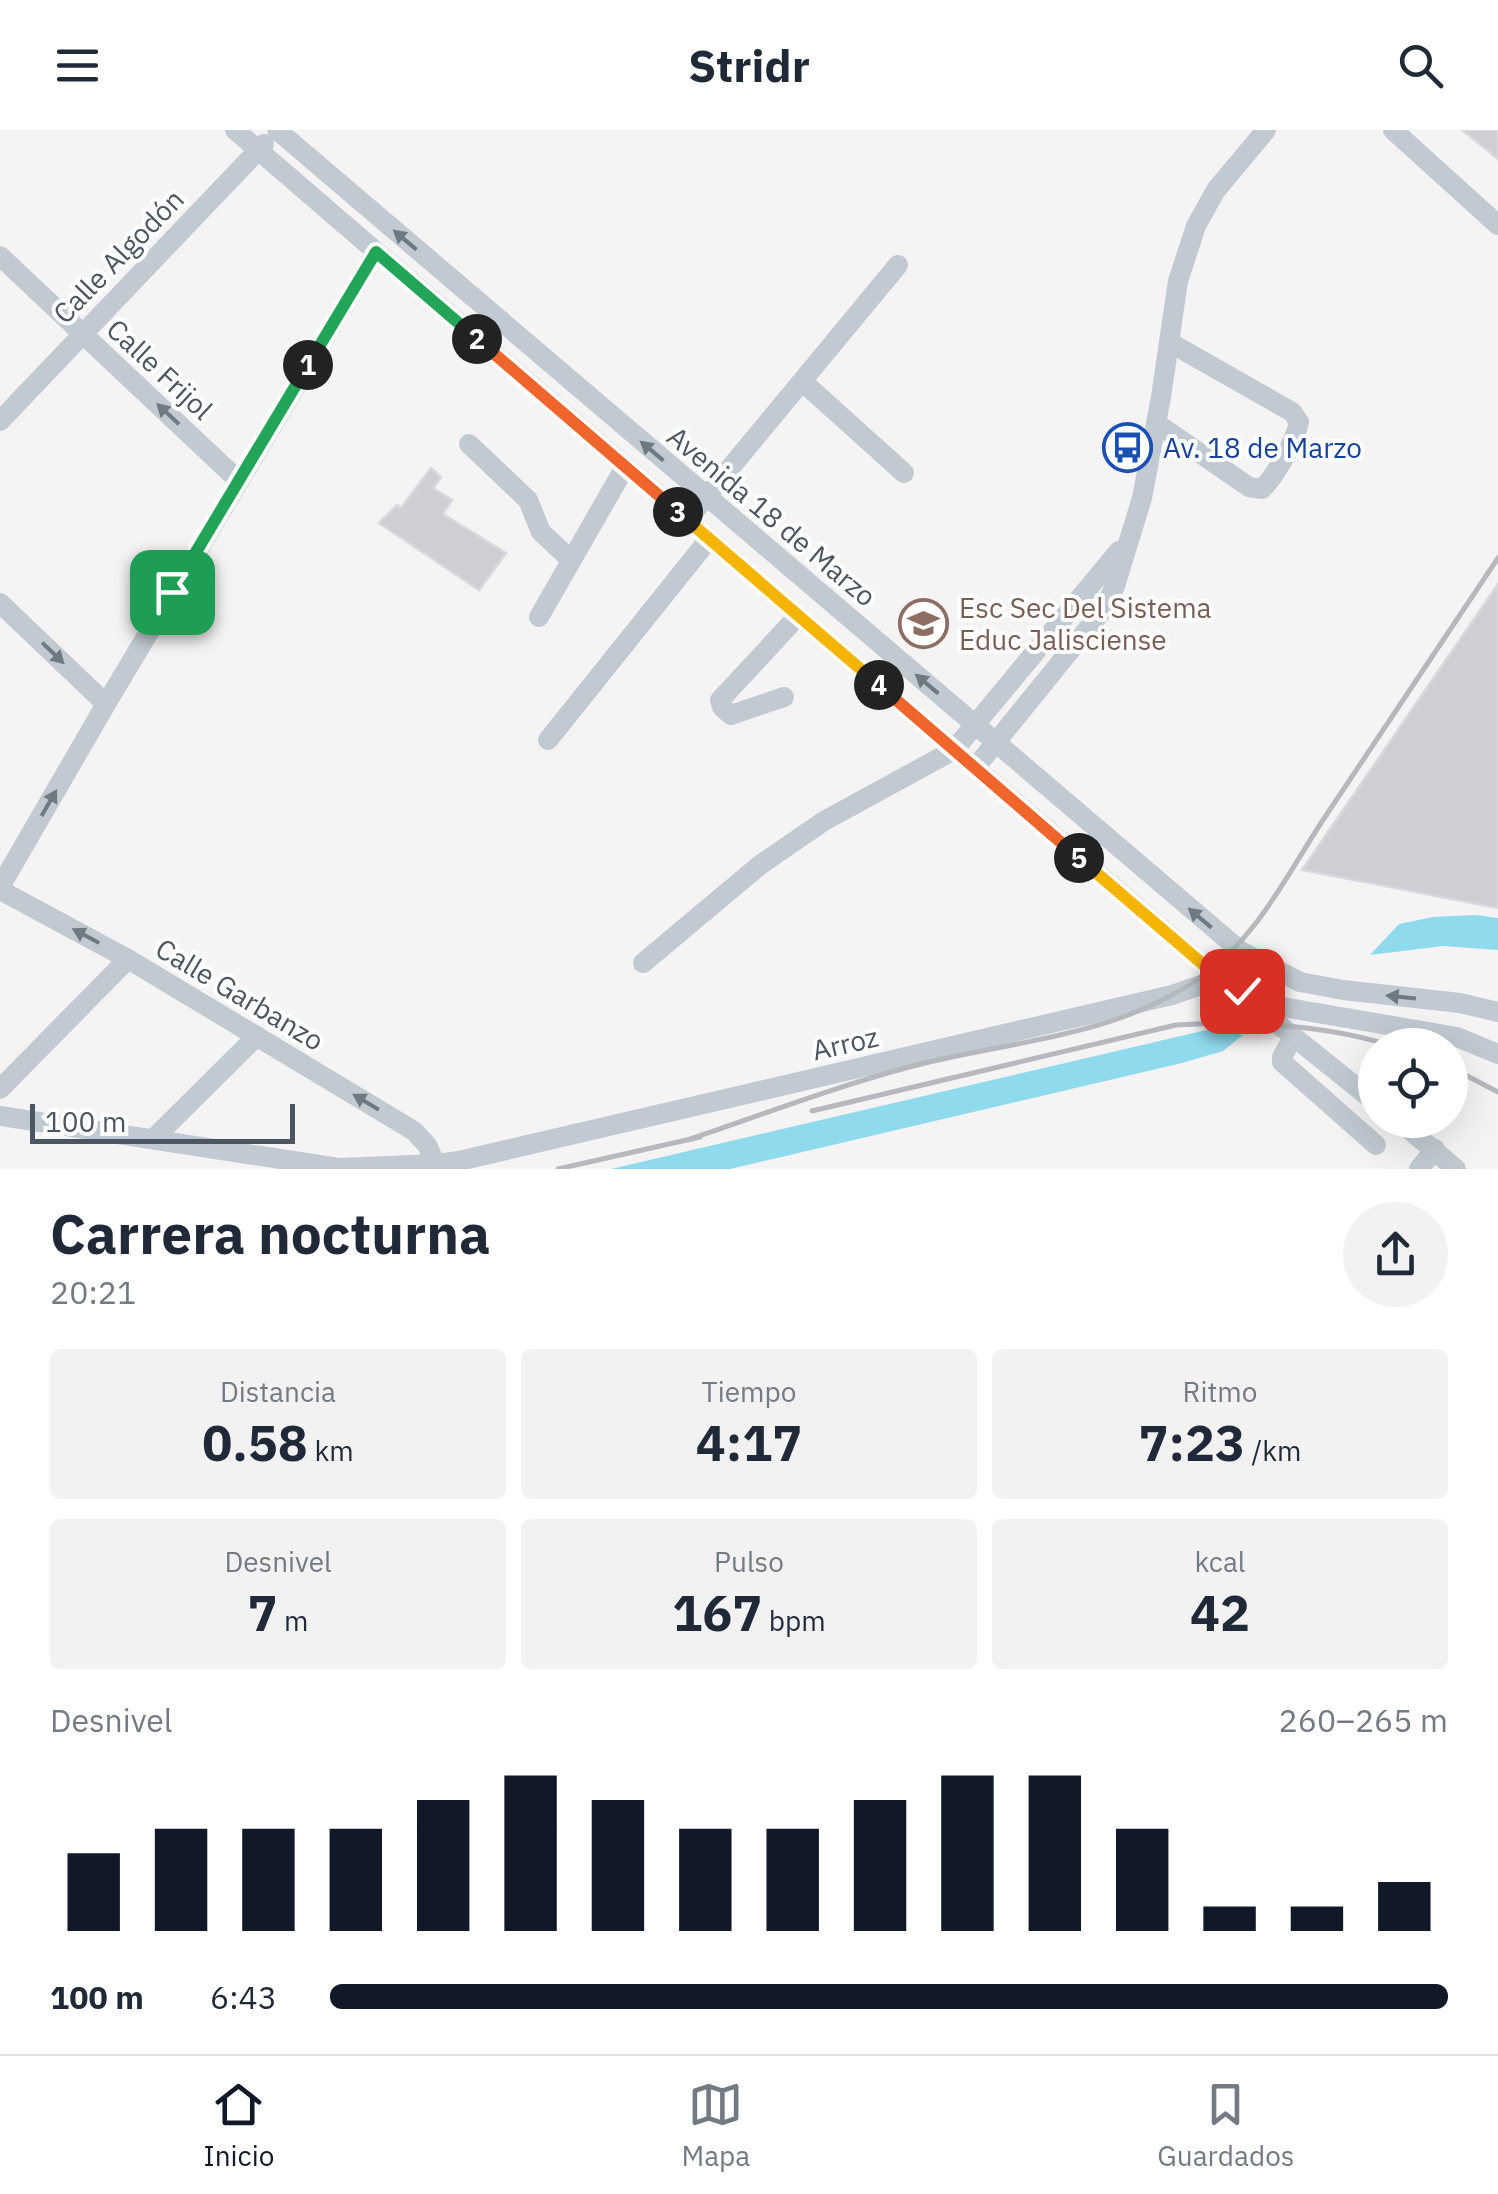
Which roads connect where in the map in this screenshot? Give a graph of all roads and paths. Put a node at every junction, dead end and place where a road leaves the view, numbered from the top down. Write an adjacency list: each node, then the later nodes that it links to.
1 (234, 130): 5 (street, Avenida 18 de Marzo)
2 (1266, 130): 11 (street)
3 (1393, 130): 6 (street)
4 (278, 131): 5 (street, Calle Algodón); 19 (street, Avenida 18 de Marzo, one-way to 4)
5 (256, 150): 7 (street, Avenida 18 de Marzo); 10 (street, Calle Algodón)
6 (1498, 225)
7 (376, 252): 16 (street, Avenida 18 de Marzo); 18 (street)
8 (0, 256): 10 (street, Calle Frijol)
9 (898, 265): 12 (street)
10 (82, 333): 13 (street, Calle Algodón); 18 (street, Calle Frijol, one-way to 10)
11 (1169, 342): 14 (street); 14 (street)
12 (802, 382): 17 (street); 19 (street)
13 (0, 421)
14 (1156, 423): 22 (street)
15 (469, 444): 23 (street)
16 (625, 466): 20 (street, Avenida 18 de Marzo); 23 (street)
17 (904, 473)
18 (239, 481): 28 (street)
19 (708, 498): 20 (street); 29 (street, Avenida 18 de Marzo, one-way to 19)
20 (687, 520): 21 (street, Avenida 18 de Marzo)
21 (709, 539): 25 (street, Avenida 18 de Marzo); 30 (street)
22 (1127, 542): 29 (street); 31 (street)
23 (571, 560): 26 (street)
24 (0, 603): 28 (street, one-way to 28)
25 (798, 616): 27 (street); 32 (street, Avenida 18 de Marzo)
26 (538, 617)
27 (784, 698)
28 (106, 704): 34 (street, one-way to 28)
29 (974, 725): 31 (street, Avenida 18 de Marzo); 32 (street)
30 (548, 740)
31 (995, 743): 33 (street); 37 (street, Avenida 18 de Marzo, one-way to 31)
32 (954, 750): 33 (street, Avenida 18 de Marzo); 36 (street)
33 (975, 768): 38 (street, Avenida 18 de Marzo)
34 (0, 889): 35 (street, Calle Garbanzo, one-way to 34)
35 (128, 959): 42 (street, Calle Garbanzo); 46 (street)
36 (643, 963)
37 (1262, 964): 38 (street, Arroz); 39 (street, Avenida 18 de Marzo, one-way to 37)
38 (1219, 978): 43 (street); 44 (street, Avenida 18 de Marzo); 52 (street, Arroz)
39 (1460, 1003): 40 (street, Avenida 18 de Marzo); 41 (street, Avenida 18 de Marzo)
40 (1498, 1012)
41 (1498, 1022)
42 (257, 1036): 49 (street); 52 (street, Calle Garbanzo, one-way to 42)
43 (1293, 1036): 45 (street); 50 (street)
44 (1498, 1054)
45 (1358, 1088)
46 (0, 1090)
47 (0, 1116): 49 (street, Arroz)
48 (1420, 1138): 51 (street)
49 (152, 1139): 52 (street, Arroz)
50 (1376, 1145)
51 (1435, 1150): 53 (street); 54 (street)
52 (437, 1167)
53 (1419, 1169)
54 (1456, 1169)

